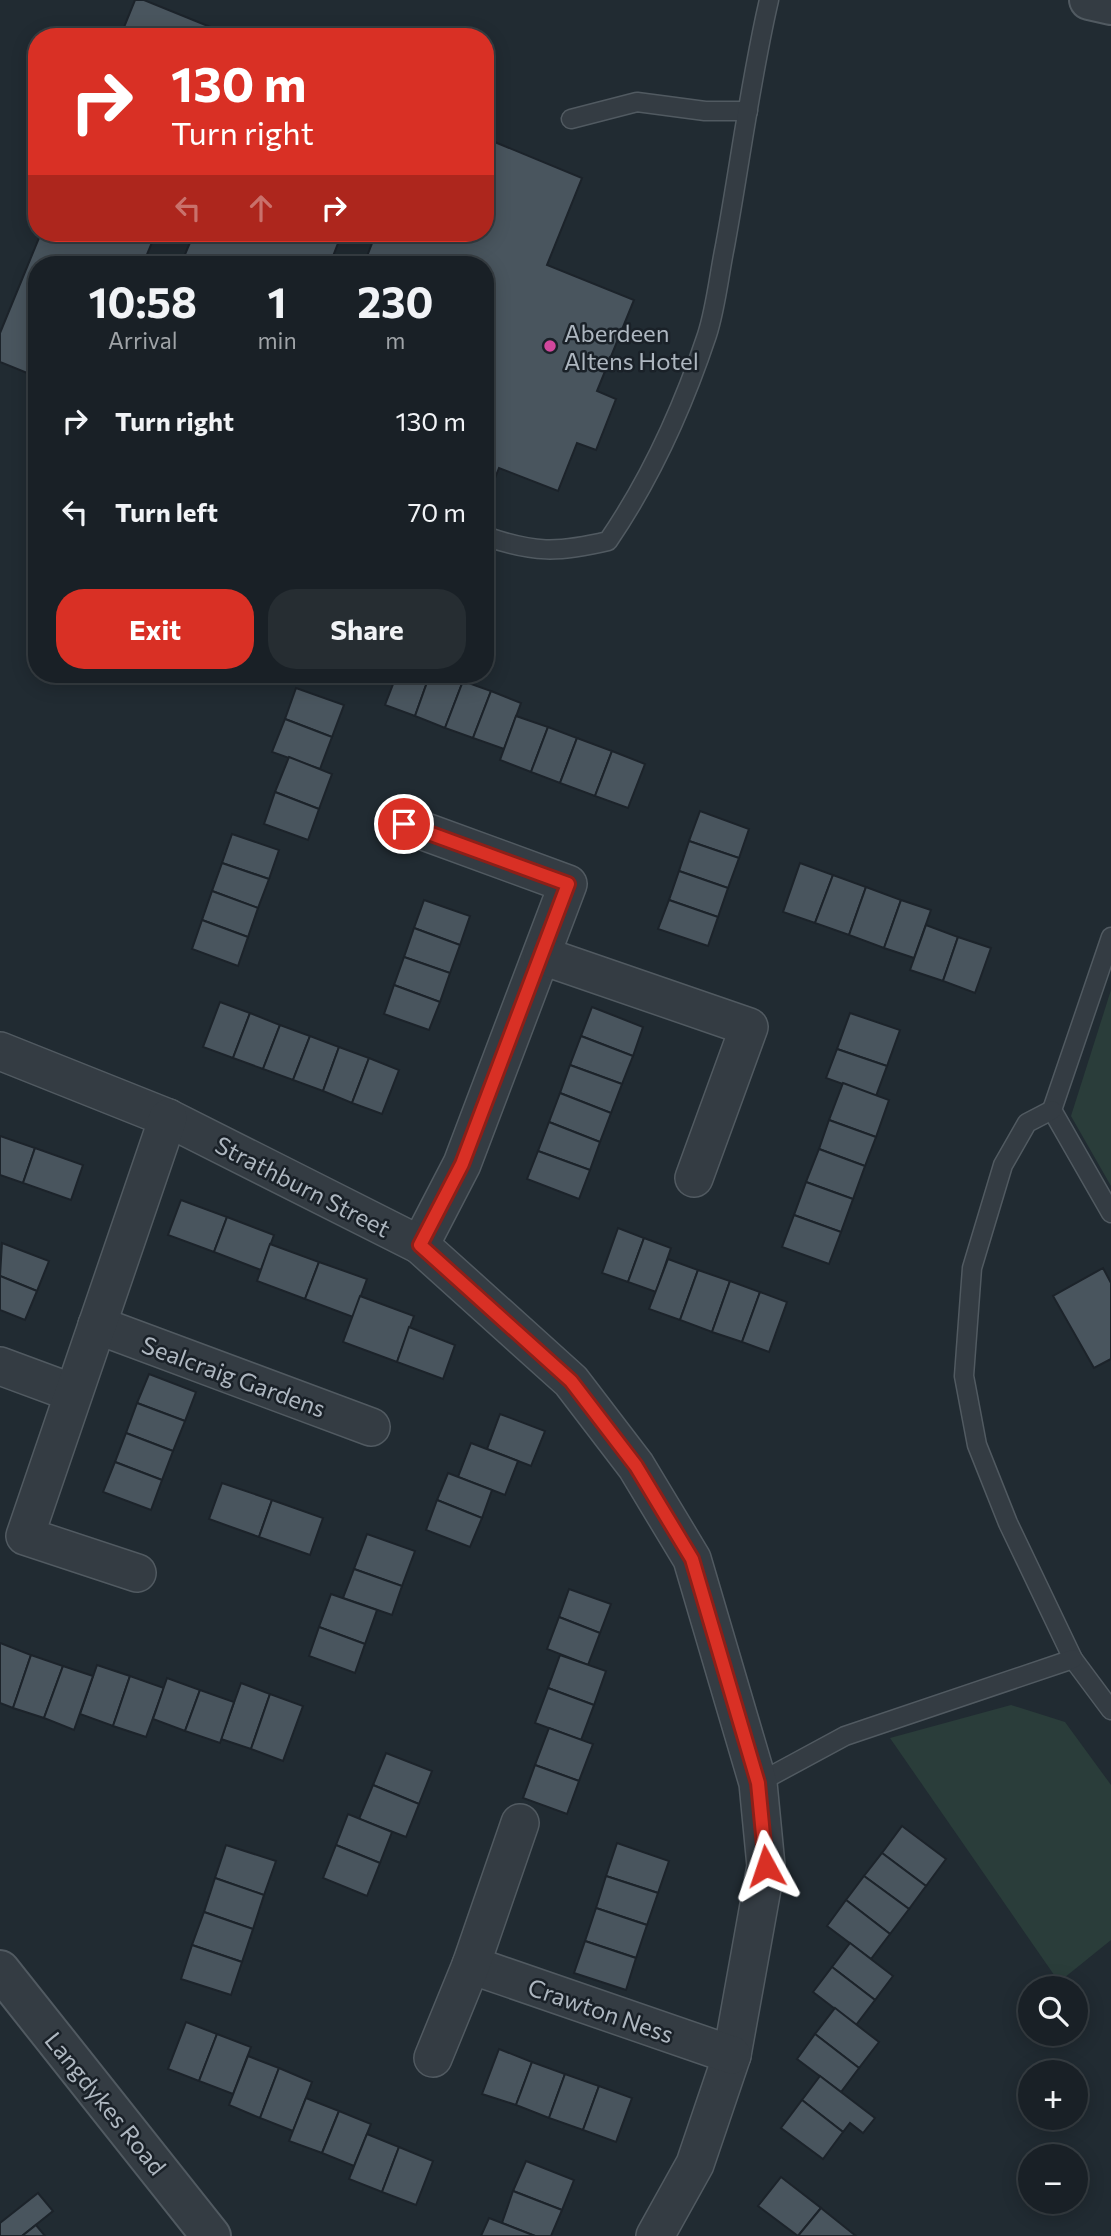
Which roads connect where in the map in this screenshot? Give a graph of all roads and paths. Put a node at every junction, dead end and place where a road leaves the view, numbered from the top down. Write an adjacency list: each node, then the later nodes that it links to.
1 (769, 0): 4 (lane)
2 (1089, 0): 3 (street)
3 (1111, 5)
4 (748, 111): 5 (lane); 6 (lane)
5 (571, 119)
6 (494, 539)
7 (404, 824): 9 (street)
8 (1111, 937): 11 (lane)
9 (543, 956): 13 (street); 15 (street)
10 (0, 1051): 12 (street, Strathburn Street)
11 (1052, 1111): 14 (lane); 21 (lane)
12 (168, 1118): 15 (street, Strathburn Street); 16 (street)
13 (694, 1178)
14 (1111, 1213)
15 (420, 1245): 23 (street, Strathburn Street)
16 (97, 1325): 18 (street); 19 (street, Sealcraig Gardens)
17 (0, 1366): 18 (street)
18 (73, 1392): 20 (street)
19 (371, 1427)
20 (137, 1573)
21 (1073, 1659): 22 (lane); 23 (lane)
22 (1111, 1710)
23 (758, 1783): 27 (street, Strathburn Street)
24 (520, 1823): 25 (street)
25 (471, 1965): 27 (street, Crawton Ness); 28 (street)
26 (0, 1970): 29 (street, Langdykes Road)
27 (732, 2055): 30 (street, Strathburn Street)
28 (433, 2058)
29 (211, 2236)
30 (655, 2236)

